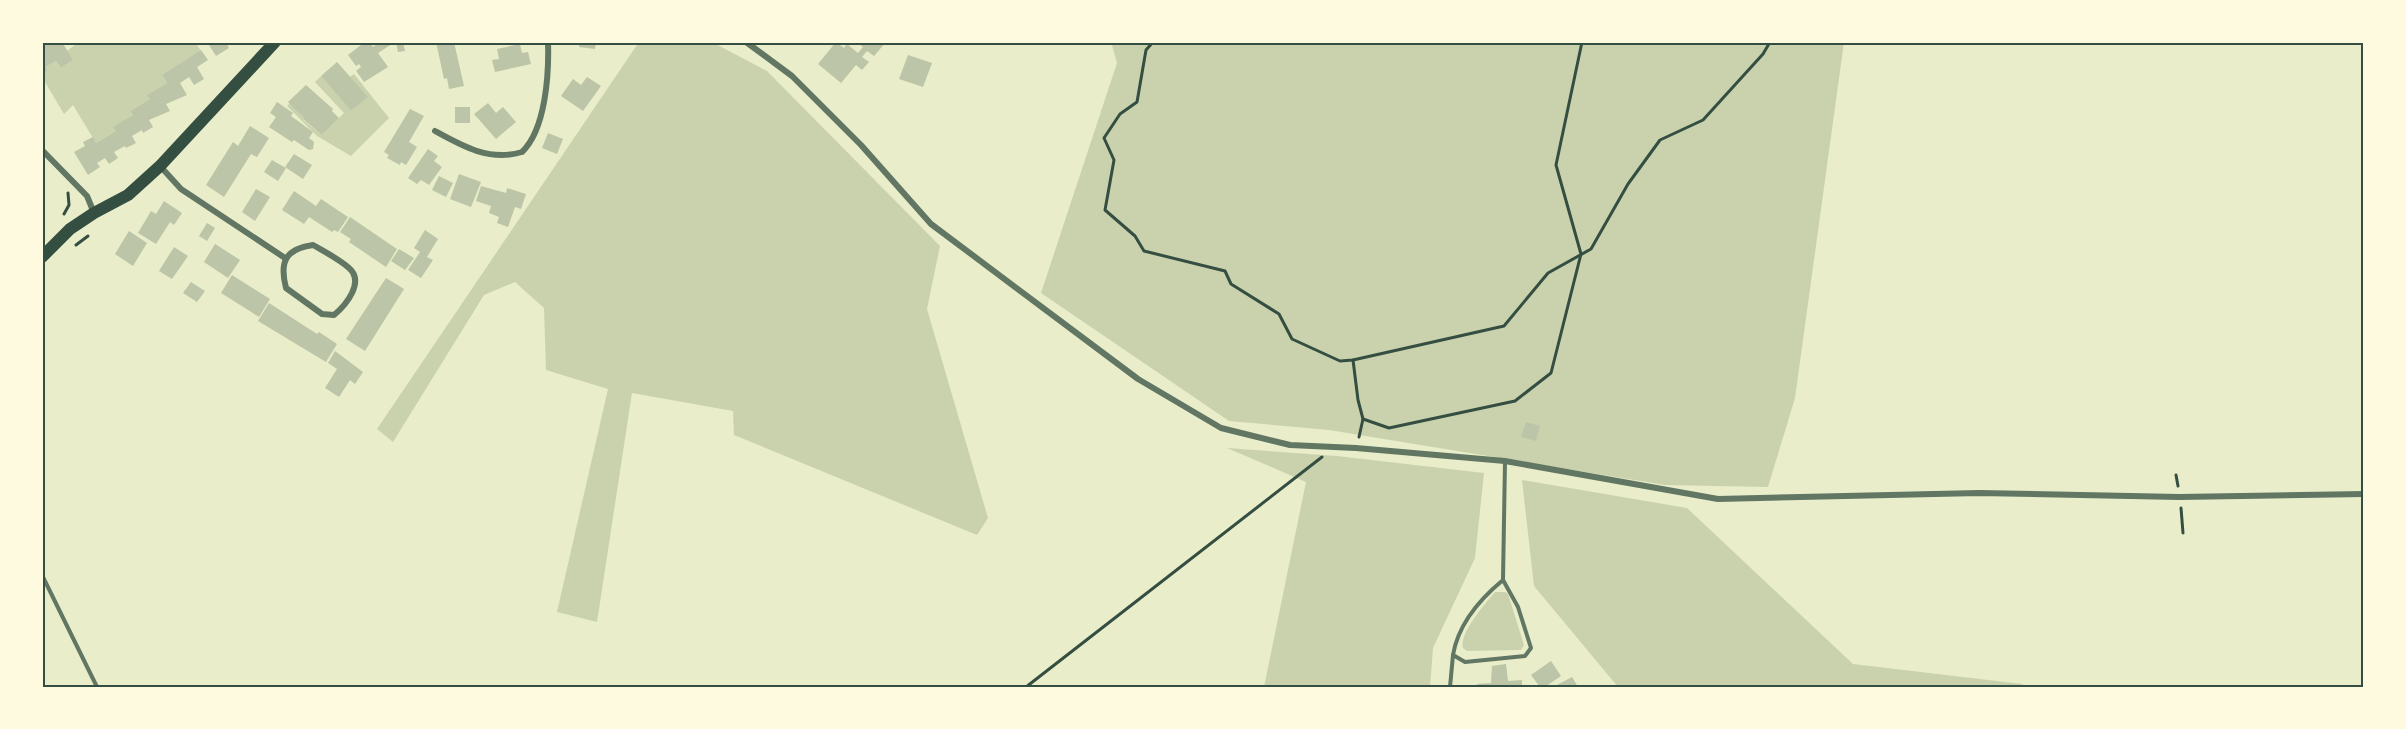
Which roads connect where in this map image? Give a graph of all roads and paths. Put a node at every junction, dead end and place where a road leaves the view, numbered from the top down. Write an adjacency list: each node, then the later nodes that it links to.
1 (275, 42): 9 (main road)
2 (548, 42): 7 (street)
3 (746, 42): 20 (street)
4 (1153, 42): 18 (path)
5 (1582, 42): 15 (path)
6 (1770, 42): 15 (path)
7 (435, 131)
8 (42, 150): 11 (street)
9 (160, 166): 11 (main road); 17 (street)
10 (65, 189): 12 (path)
11 (94, 213): 16 (main road)
12 (58, 222)
13 (96, 230): 14 (path)
14 (72, 249)
15 (1581, 254): 18 (path); 19 (path)
16 (42, 257)
17 (285, 258): 17 (street)
18 (1353, 360): 19 (path)
19 (1363, 419): 21 (path)
20 (1333, 448): 21 (street); 28 (path)
21 (1356, 448): 22 (street)
22 (1505, 461): 23 (street); 25 (lane)
23 (2364, 494)
24 (42, 575): 27 (lane)
25 (1503, 580): 26 (lane); 26 (lane)
26 (1453, 655): 29 (lane)
27 (97, 687)
28 (1026, 687)
29 (1450, 687)

